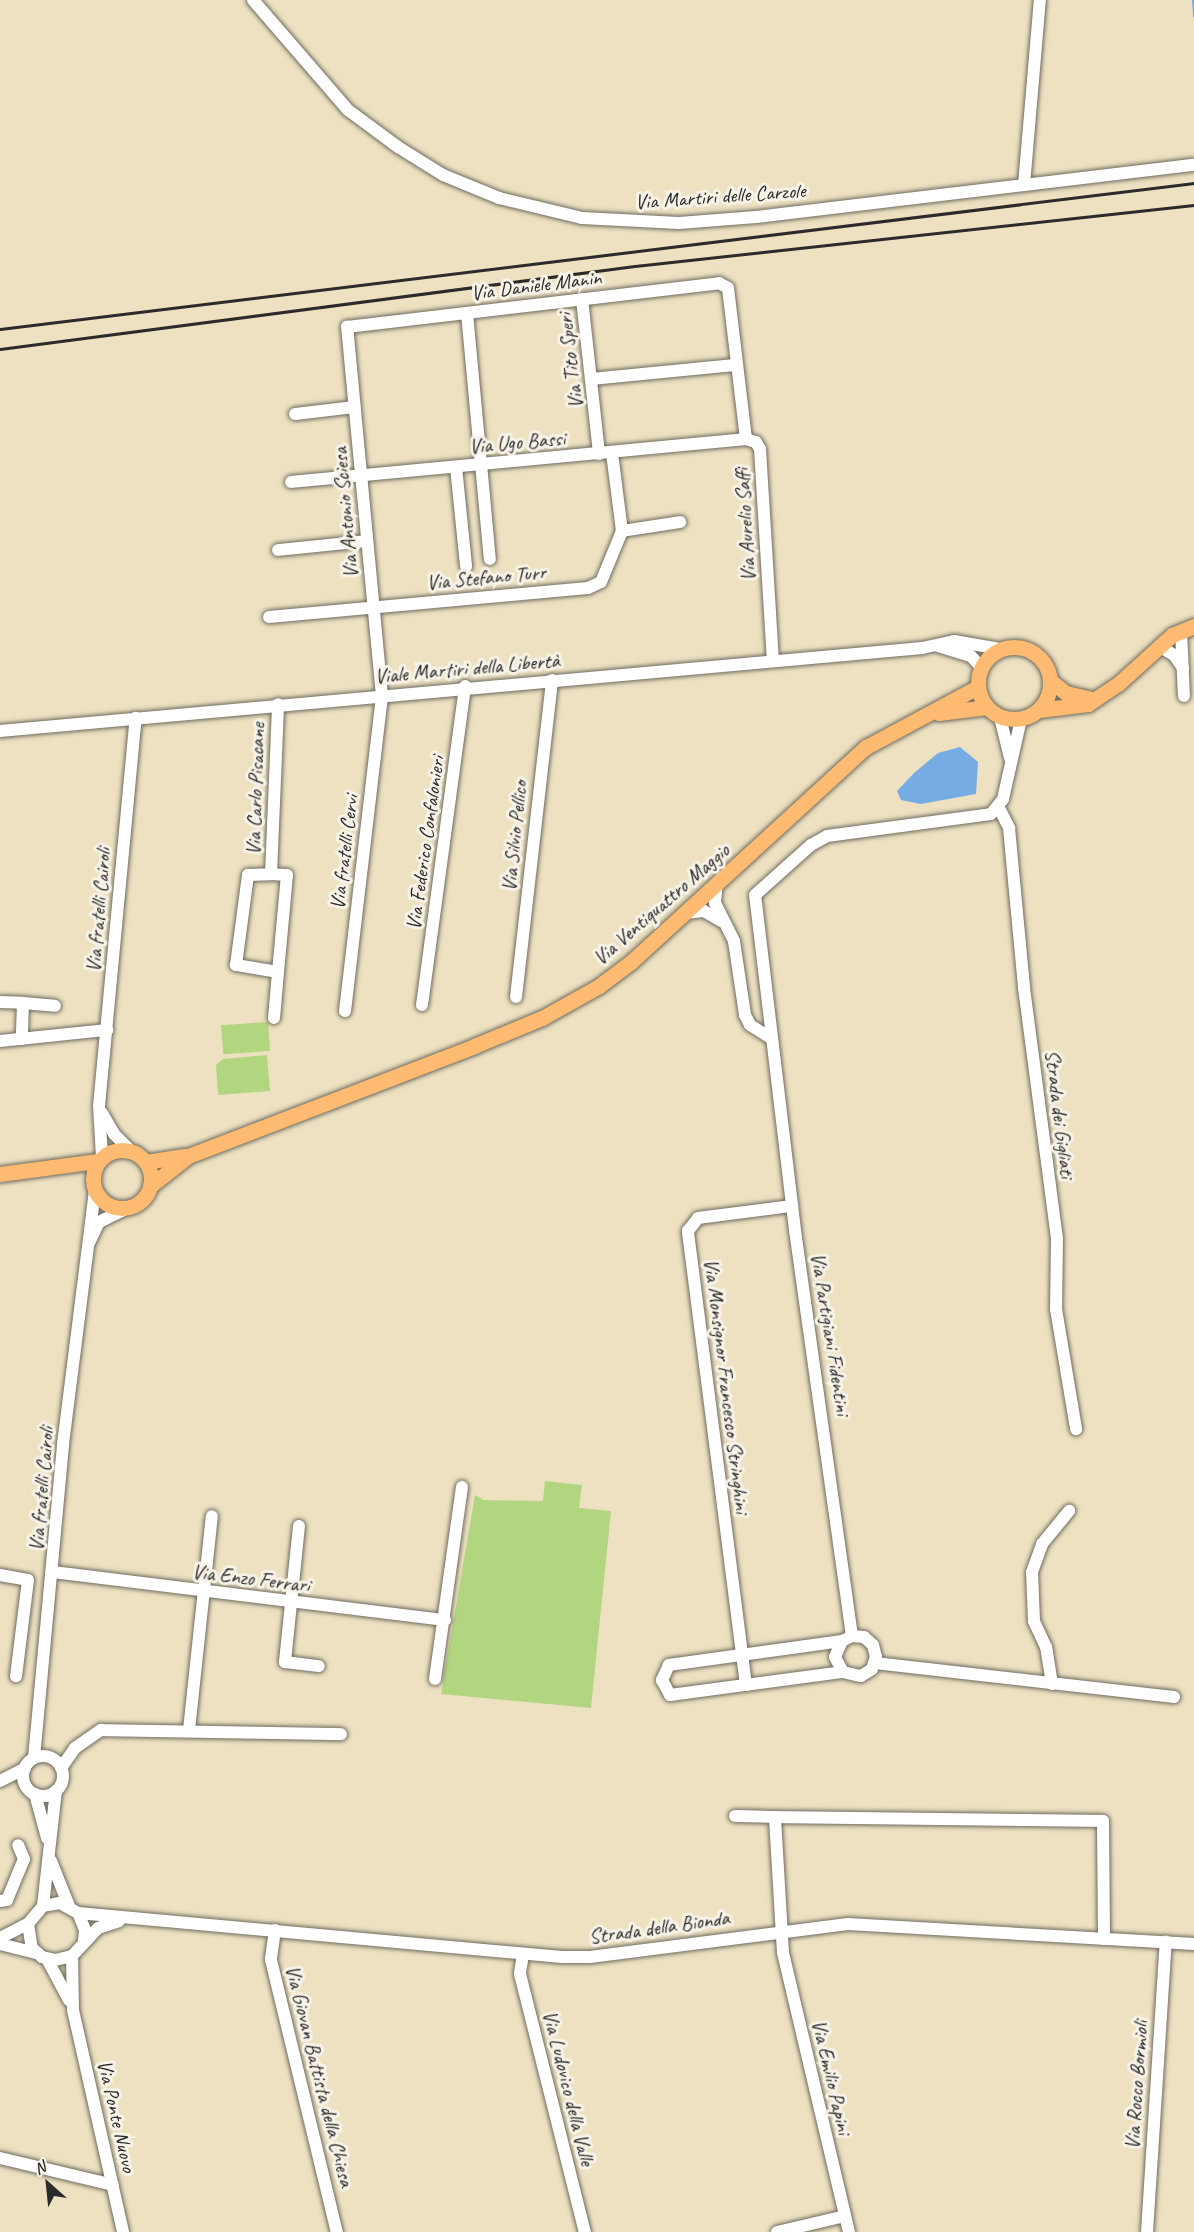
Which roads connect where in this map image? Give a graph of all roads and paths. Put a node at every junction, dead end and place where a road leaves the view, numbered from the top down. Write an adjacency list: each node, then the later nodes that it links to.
1 (253, 0): 4 (street, Via Martiri delle Carzole)
2 (1040, 0): 4 (street)
3 (1194, 165): 4 (street, Via Martiri delle Carzole)
4 (1024, 185)
5 (728, 288): 6 (street, Via Daniele Manin); 9 (street, Via Aurelio Saffi)
6 (582, 299): 7 (street, Via Daniele Manin); 10 (street, Via Tito Speri)
7 (467, 313): 8 (street, Via Daniele Manin); 15 (street)
8 (347, 327): 11 (street, Via Antonio Sciesa)
9 (736, 365): 10 (street); 13 (street, Via Aurelio Saffi)
10 (592, 379): 14 (street, Via Tito Speri)
11 (355, 407): 12 (street); 17 (street, Via Antonio Sciesa)
12 (295, 414)
13 (746, 439): 14 (street, Via Ugo Bassi); 31 (street, Via Aurelio Saffi)
14 (605, 453): 15 (street, Via Ugo Bassi); 20 (street, Via Tito Speri)
15 (481, 465): 16 (street, Via Ugo Bassi); 23 (street)
16 (456, 467): 17 (street, Via Ugo Bassi); 24 (street)
17 (361, 475): 18 (street, Via Ugo Bassi); 21 (street, Via Antonio Sciesa)
18 (291, 482)
19 (680, 522): 20 (street)
20 (622, 531): 25 (street, Via Stefano Turr)
21 (367, 541): 22 (street); 25 (street, Via Antonio Sciesa)
22 (278, 550)
23 (490, 559)
24 (466, 566)
25 (374, 606): 26 (street, Via Stefano Turr); 38 (street, Via Antonio Sciesa)
26 (269, 617)
27 (1187, 628): 29 (main road); 33 (street)
28 (937, 646): 30 (street, Viale Martiri della Libertà); 31 (street, Viale Martiri della Libertà); 32 (street, Viale Martiri della Libertà)
29 (1159, 646): 33 (street); 40 (main road)
30 (1001, 649): 32 (main road); 35 (main road)
31 (772, 661): 34 (street, Viale Martiri della Libertà)
32 (981, 667): 37 (main road)
33 (1184, 669): 39 (street)
34 (552, 680): 36 (street, Viale Martiri della Libertà); 56 (street, Via Silvio Pellico)
35 (1051, 681): 40 (main road); 43 (main road)
36 (465, 686): 38 (street, Viale Martiri della Libertà); 59 (street, Via Federico Confalonieri)
37 (978, 687): 42 (main road); 44 (main road, Via Ventiquattro Maggio)
38 (382, 696): 41 (street, Viale Martiri della Libertà); 61 (street, Via fratelli Cervi)
39 (1184, 696)
40 (1093, 699): 43 (main road)
41 (278, 704): 46 (street, Viale Martiri della Libertà); 51 (street, Via Carlo Pisacane)
42 (987, 707): 44 (main road, Via Ventiquattro Maggio); 45 (main road)
43 (1039, 710): 47 (main road)
44 (930, 715): 52 (main road, Via Ventiquattro Maggio)
45 (1000, 717): 47 (main road); 49 (street)
46 (136, 718): 48 (street, Viale Martiri della Libertà); 63 (street, Via fratelli Cairoli)
47 (1021, 718): 49 (street)
48 (0, 730)
49 (1010, 759): 50 (street)
50 (998, 806): 64 (street, Via Partigiani Fidentini); 79 (street, Strada dei Gigliati)
51 (271, 874): 55 (street, Via Carlo Pisacane); 55 (street, Via Carlo Pisacane)
52 (717, 883): 53 (main road, Via Ventiquattro Maggio); 54 (street)
53 (686, 913): 54 (street); 69 (main road, Via Ventiquattro Maggio)
54 (722, 922): 64 (street)
55 (278, 972): 62 (street, Via Carlo Pisacane)
56 (516, 997)
57 (0, 1002): 58 (street)
58 (23, 1003): 60 (street); 65 (street)
59 (423, 1005)
60 (55, 1006)
61 (345, 1011)
62 (274, 1018)
63 (107, 1030): 65 (street); 67 (street, Via fratelli Cairoli)
64 (771, 1038): 77 (street, Via Partigiani Fidentini)
65 (22, 1039): 66 (street)
66 (0, 1041)
67 (99, 1106): 68 (street); 70 (street, Via fratelli Cairoli)
68 (132, 1152): 70 (main road); 71 (main road)
69 (188, 1156): 71 (main road, Via Ventiquattro Maggio); 74 (main road, Via Ventiquattro Maggio)
70 (100, 1159): 72 (main road); 75 (main road)
71 (146, 1162): 74 (main road)
72 (48, 1169): 73 (main road); 75 (main road)
73 (0, 1174)
74 (150, 1186): 76 (main road, Via Ventiquattro Maggio)
75 (94, 1188): 76 (main road); 78 (street, Via fratelli Cairoli)
76 (132, 1206): 78 (street, Via fratelli Cairoli)
77 (792, 1206): 89 (street, Via Partigiani Fidentini); 90 (street, Via Monsignor Francesco Stringhini)
78 (86, 1253): 84 (street, Via fratelli Cairoli)
79 (1076, 1429)
80 (462, 1487): 88 (street)
81 (1070, 1511): 96 (street)
82 (212, 1516): 86 (street)
83 (299, 1526): 87 (street)
84 (53, 1572): 86 (street, Via Enzo Ferrari); 99 (street, Via fratelli Cairoli)
85 (0, 1575): 94 (street)
86 (203, 1592): 87 (street, Via Enzo Ferrari); 100 (street)
87 (290, 1602): 88 (street, Via Enzo Ferrari); 92 (street)
88 (445, 1620): 95 (street)
89 (847, 1638): 90 (street); 91 (street); 93 (street)
90 (743, 1655): 97 (street, Via Monsignor Francesco Stringhini); 97 (street)
91 (875, 1663): 93 (street); 96 (street)
92 (319, 1666)
93 (843, 1672): 97 (street)
94 (16, 1676)
95 (435, 1679)
96 (1052, 1684): 98 (street)
97 (746, 1685)
98 (1174, 1697)
99 (37, 1728): 103 (street); 104 (street, Via fratelli Cairoli)
100 (189, 1730): 101 (street); 102 (street)
101 (341, 1734)
102 (75, 1748): 103 (street); 105 (street)
103 (50, 1757): 104 (street); 105 (street)
104 (29, 1763): 106 (street); 107 (street)
105 (61, 1768): 108 (street)
106 (0, 1783): 107 (street)
107 (31, 1791): 108 (street); 112 (street)
108 (56, 1791): 112 (street)
109 (735, 1816): 110 (street)
110 (775, 1817): 119 (street, Via Emilio Papini); 121 (street)
111 (18, 1845): 113 (street)
112 (50, 1854): 114 (street); 115 (street)
113 (0, 1901)
114 (42, 1906): 115 (street); 117 (street)
115 (73, 1909): 116 (street, Strada della Bionda); 122 (street)
116 (129, 1920): 118 (street, Strada della Bionda); 122 (street, Strada della Bionda)
117 (28, 1924): 120 (street); 127 (street, Via Ponte Nuovo)
118 (275, 1930): 126 (street, Strada della Bionda); 134 (street, Via Giovan Battista della Chiesa)
119 (780, 1930): 121 (street, Strada della Bionda); 126 (street, Strada della Bionda); 132 (street, Via Emilio Papini)
120 (0, 1938)
121 (1104, 1939): 123 (street, Strada della Bionda)
122 (84, 1940): 128 (street)
123 (1166, 1942): 125 (street, Strada della Bionda); 138 (street, Via Rocco Bormioli)
124 (0, 1944): 127 (street)
125 (1194, 1944)
126 (523, 1953): 135 (street, Via Ludovico della Valle)
127 (42, 1956): 128 (street); 129 (street, Via Ponte Nuovo)
128 (72, 1956): 129 (street, Via Ponte Nuovo)
129 (73, 2010): 131 (street, Via Ponte Nuovo)
130 (0, 2158): 131 (street)
131 (113, 2185): 133 (street, Via Ponte Nuovo)
132 (845, 2216): 136 (street); 137 (street, Via Emilio Papini)
133 (123, 2232)
134 (337, 2232)
135 (585, 2232)
136 (777, 2232)
137 (849, 2232)
138 (1147, 2232)

